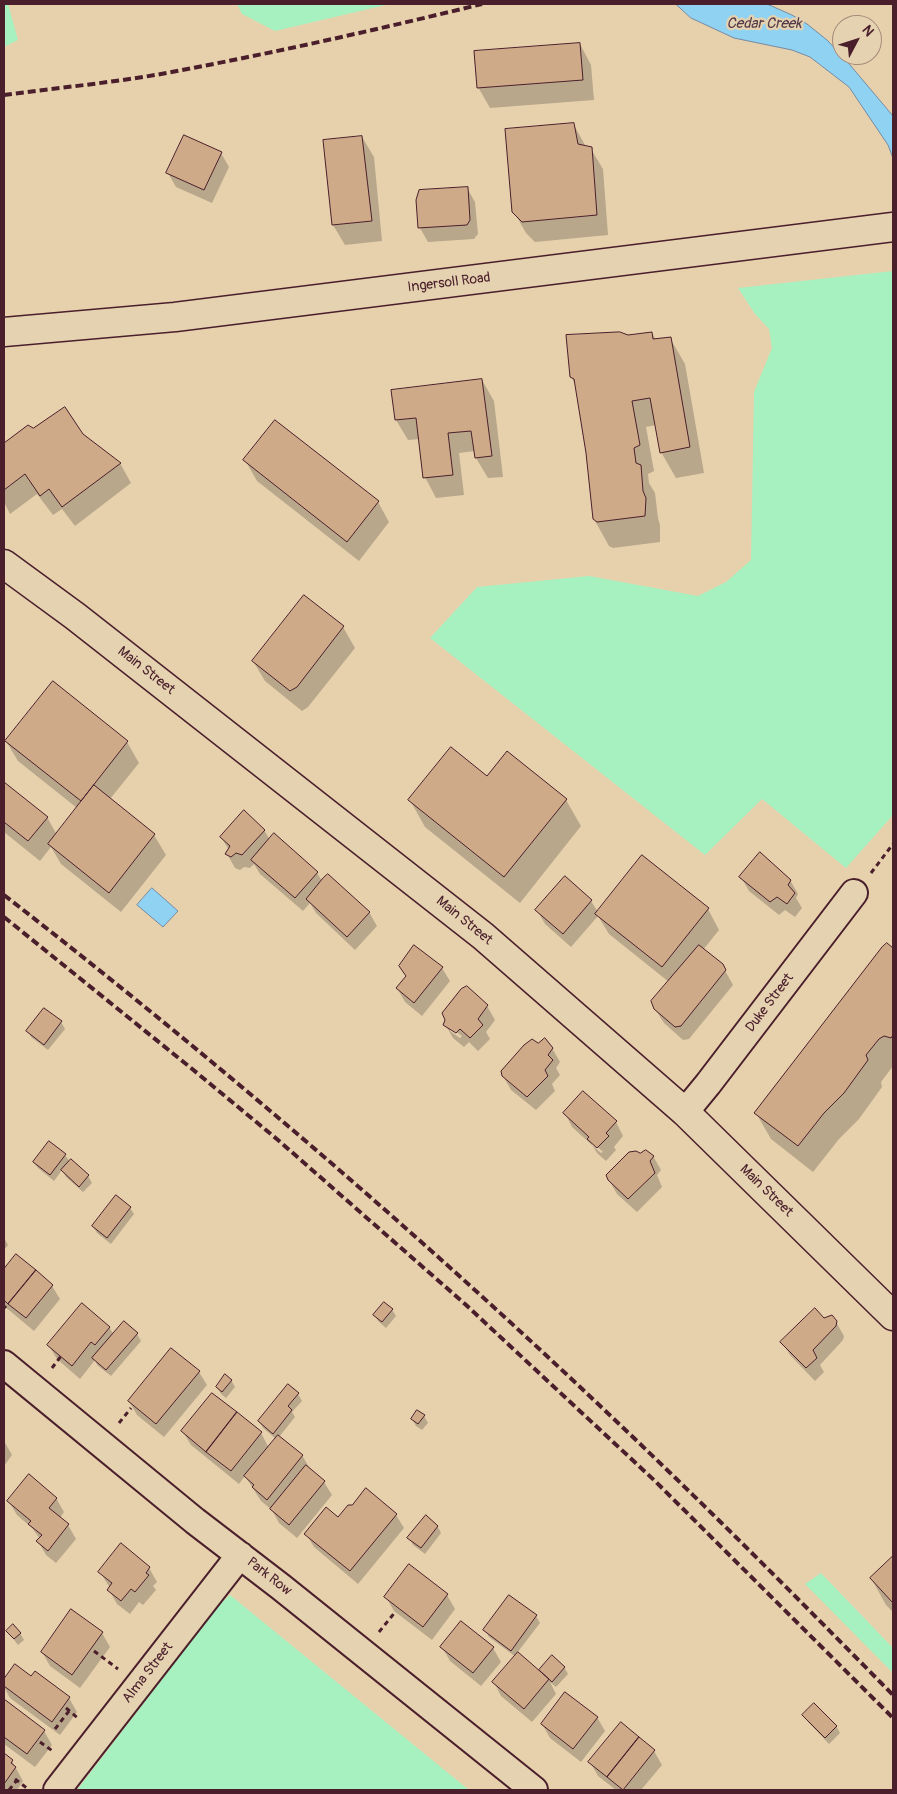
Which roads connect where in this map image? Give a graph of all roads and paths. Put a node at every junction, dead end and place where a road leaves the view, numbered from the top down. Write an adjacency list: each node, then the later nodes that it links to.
1 (893, 227): 2 (main road, Ingersoll Road)
2 (4, 332)
3 (4, 564): 6 (main road, Main Street)
4 (893, 844): 5 (path)
5 (854, 893): 6 (street, Duke Street)
6 (685, 1112): 7 (main road, Main Street)
7 (893, 1316)
8 (61, 1356): 10 (path)
9 (4, 1364): 13 (street, Park Row)
10 (52, 1368)
11 (131, 1408): 12 (path)
12 (119, 1423)
13 (240, 1555): 24 (street, Alma Street); 25 (street, Park Row)
14 (396, 1610): 15 (path)
15 (378, 1633)
16 (94, 1651): 17 (path)
17 (120, 1671)
18 (82, 1720): 19 (path)
19 (55, 1730)
20 (40, 1742): 21 (path)
21 (56, 1754)
22 (28, 1789): 23 (path)
23 (9, 1790)
24 (57, 1790)
25 (534, 1790)

